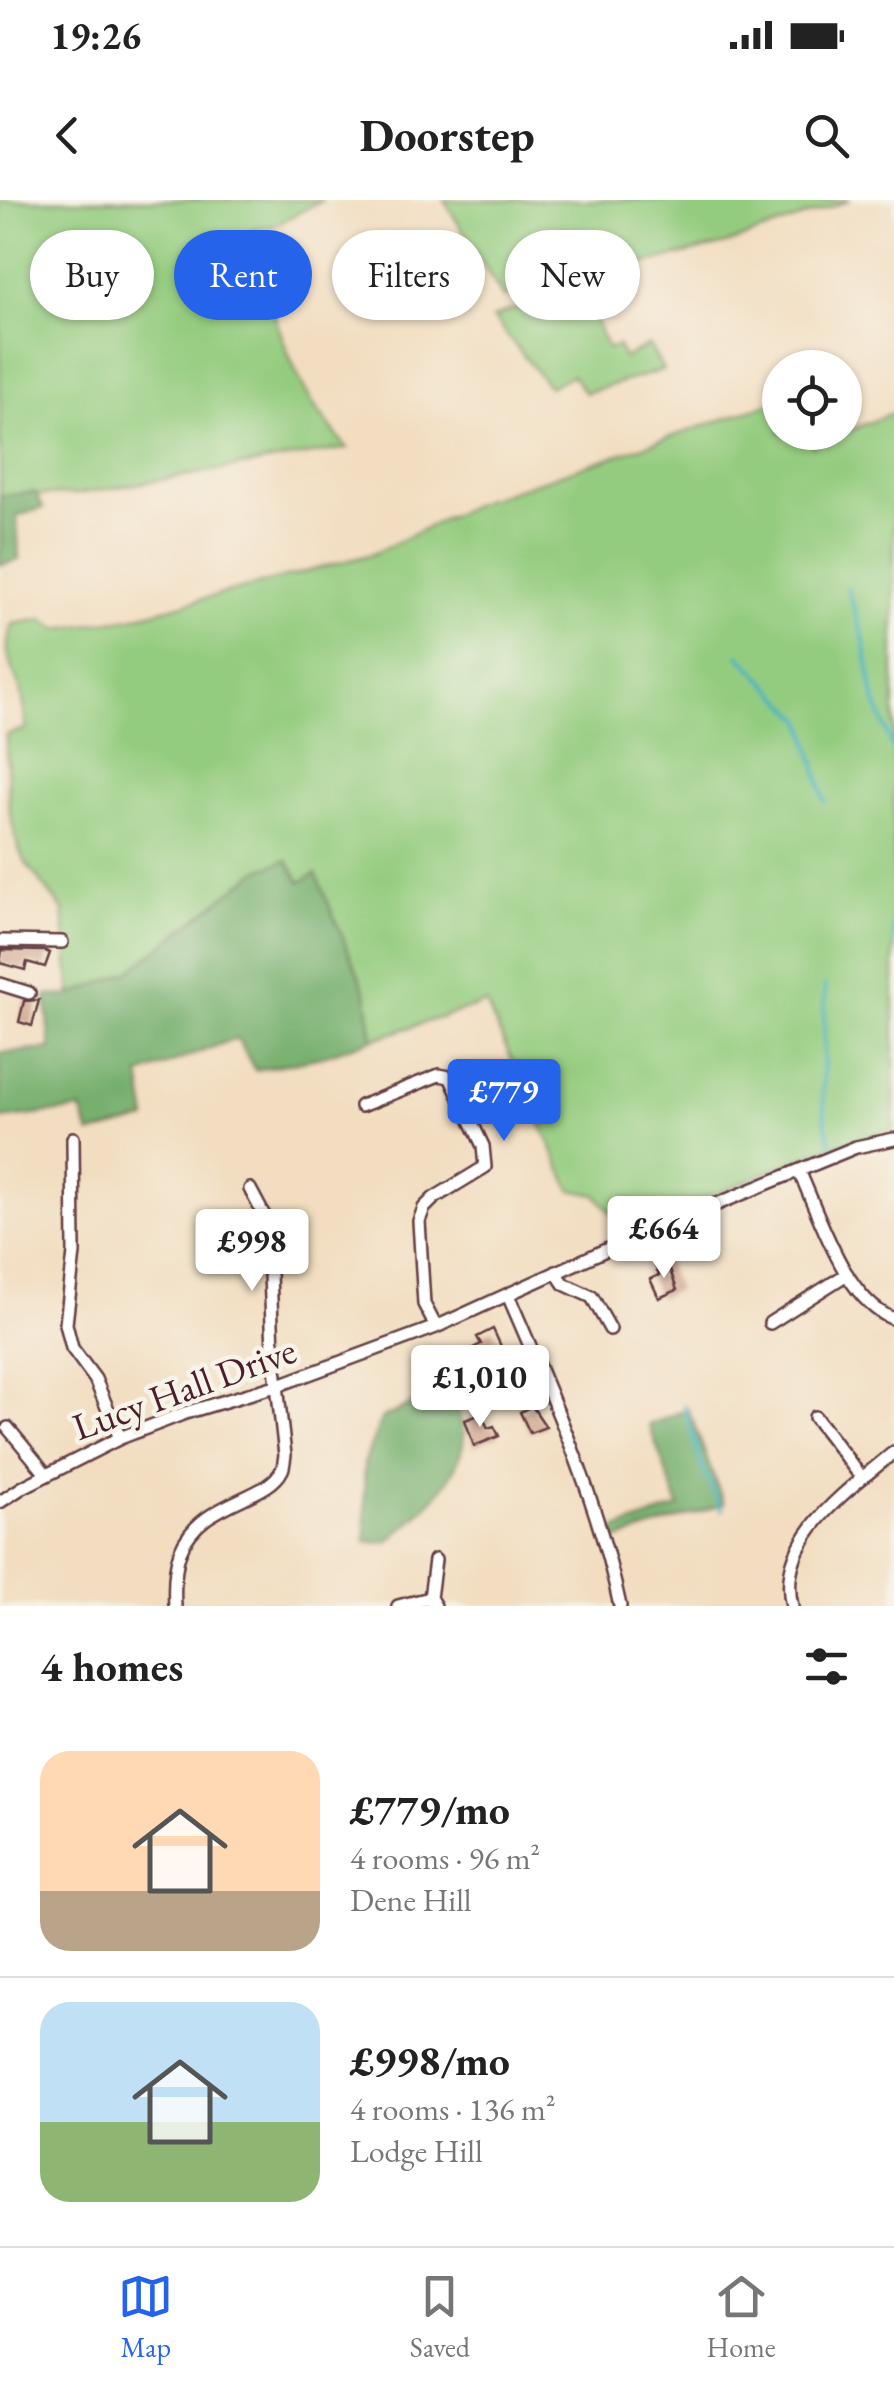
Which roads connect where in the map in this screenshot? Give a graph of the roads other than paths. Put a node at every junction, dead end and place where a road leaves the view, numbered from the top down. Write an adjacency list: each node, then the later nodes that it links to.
1 (0, 942): 2 (street)
2 (62, 942)
3 (0, 984): 4 (street)
4 (29, 993)
5 (360, 1106): 15 (street)
6 (73, 1138): 20 (street)
7 (894, 1139): 8 (street, Lucy Hall Drive)
8 (800, 1173): 10 (street, Lucy Hall Drive); 11 (street)
9 (250, 1189): 17 (street)
10 (556, 1272): 12 (street, Lucy Hall Drive); 16 (street)
11 (846, 1274): 13 (street); 14 (street)
12 (508, 1295): 15 (street, Lucy Hall Drive); 29 (street)
13 (894, 1320)
14 (770, 1323)
15 (436, 1328): 17 (street, Lucy Hall Drive)
16 (610, 1329)
17 (279, 1386): 20 (street, Lucy Hall Drive); 27 (street)
18 (815, 1417): 23 (street)
19 (8, 1428): 22 (street)
20 (120, 1438): 22 (street, Lucy Hall Drive)
21 (894, 1452): 23 (street)
22 (46, 1474): 24 (street, Lucy Hall Drive)
23 (862, 1478): 30 (street)
24 (0, 1502)
25 (435, 1560): 26 (street)
26 (432, 1602): 28 (street)
27 (174, 1606)
28 (398, 1606)
29 (620, 1606)
30 (792, 1606)

